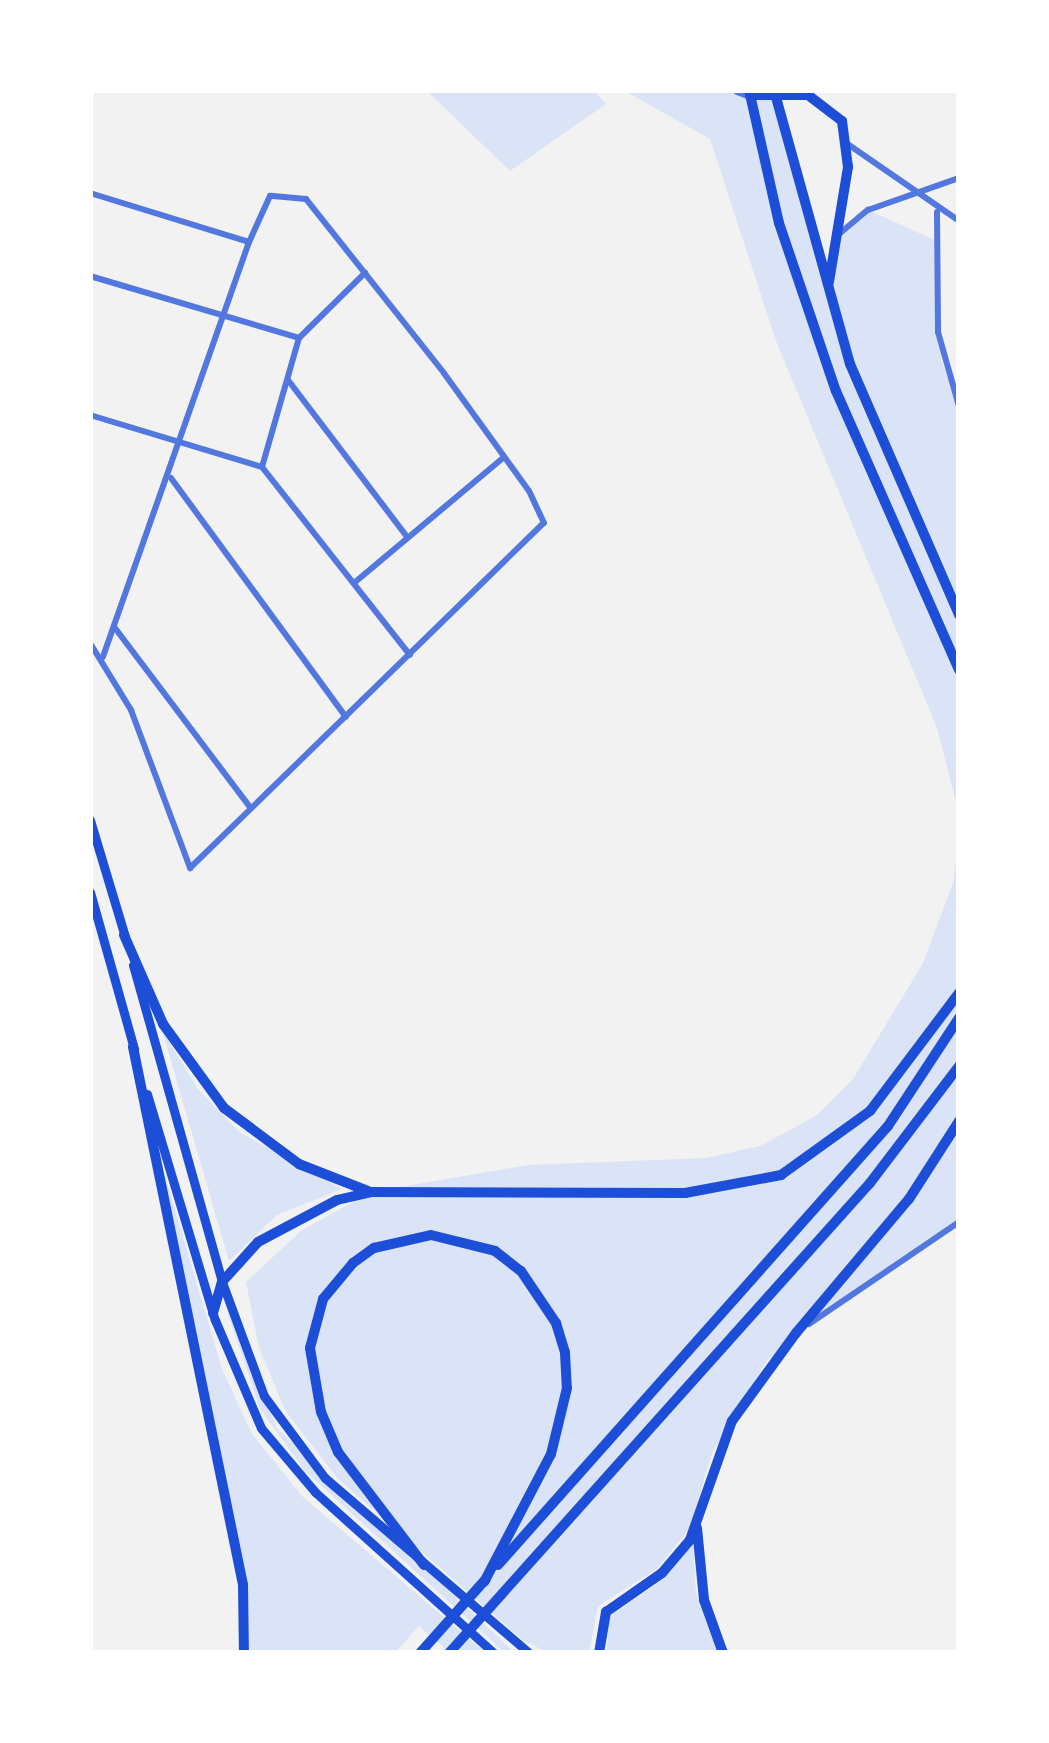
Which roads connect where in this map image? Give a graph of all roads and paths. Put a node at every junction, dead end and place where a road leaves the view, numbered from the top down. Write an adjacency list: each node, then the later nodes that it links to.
1 (736, 90): 3 (street)
2 (774, 91): 3 (main road); 4 (main road); 14 (main road)
3 (749, 93): 31 (main road)
4 (849, 146): 6 (street); 10 (main road)
5 (959, 178): 6 (street)
6 (923, 191): 8 (street); 10 (street)
7 (90, 193): 11 (street)
8 (937, 212): 9 (street); 18 (street)
9 (959, 221)
10 (832, 241): 14 (main road)
11 (249, 242): 12 (street); 15 (street)
12 (365, 273): 16 (street); 21 (street)
13 (90, 276): 15 (street)
14 (830, 296): 26 (main road)
15 (226, 317): 16 (street); 20 (street)
16 (299, 338): 17 (street)
17 (288, 380): 22 (street); 24 (street)
18 (959, 406)
19 (90, 415): 20 (street)
20 (185, 442): 22 (street); 23 (street)
21 (503, 458): 24 (street); 29 (street)
22 (262, 466): 25 (street)
23 (171, 478): 27 (street); 32 (street)
24 (408, 538): 25 (street)
25 (354, 583): 29 (street)
26 (959, 615)
27 (115, 628): 30 (street); 33 (street)
28 (90, 643): 30 (street)
29 (410, 655): 32 (street)
30 (104, 657): 33 (street)
31 (959, 670)
32 (346, 717): 33 (street)
33 (250, 808)
34 (90, 820): 36 (main road)
35 (90, 892): 39 (main road)
36 (124, 935): 42 (main road); 44 (main road)
37 (959, 993): 42 (main road)
38 (959, 1018): 49 (main road)
39 (133, 1047): 45 (main road); 50 (main road)
40 (959, 1066): 52 (main road)
41 (959, 1121): 46 (main road)
42 (371, 1192): 44 (main road)
43 (959, 1222): 46 (street)
44 (222, 1282): 45 (main road); 48 (main road)
45 (213, 1313): 53 (main road)
46 (796, 1333): 47 (main road)
47 (698, 1513): 55 (main road); 56 (main road)
48 (424, 1565): 49 (main road); 54 (main road)
49 (484, 1582): 51 (main road)
50 (244, 1653)
51 (420, 1653)
52 (449, 1653)
53 (494, 1653)
54 (529, 1653)
55 (598, 1653)
56 (723, 1653)

